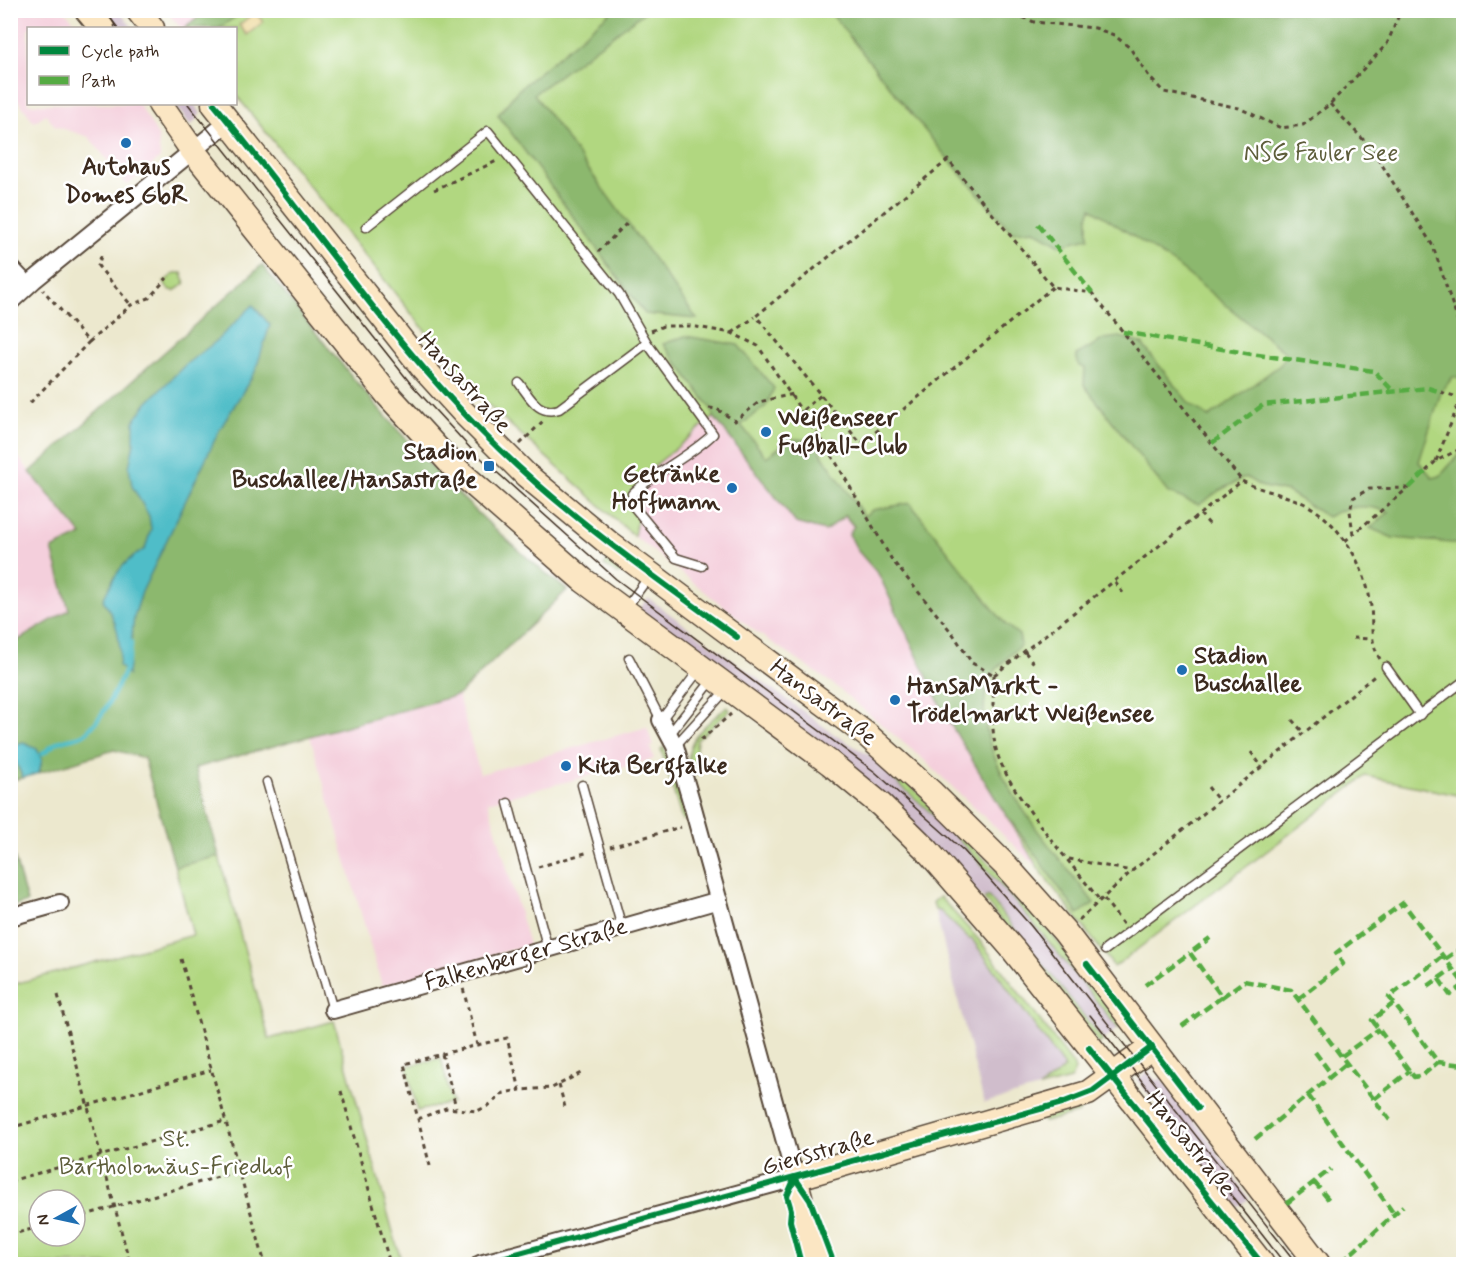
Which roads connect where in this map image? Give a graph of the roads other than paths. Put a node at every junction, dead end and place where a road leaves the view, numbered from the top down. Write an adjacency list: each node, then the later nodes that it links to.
1 (87, 10): 3 (main road)
2 (138, 10): 4 (main road)
3 (101, 27)
4 (151, 27)
5 (161, 105): 7 (main road, Hansastraße)
6 (221, 113): 7 (street); 15 (main road, Hansastraße)
7 (193, 151): 10 (street); 16 (main road, Hansastraße)
8 (366, 227): 12 (lane)
9 (10, 267): 10 (street)
10 (31, 282): 11 (street)
11 (10, 302)
12 (645, 339): 13 (lane); 14 (lane)
13 (519, 383)
14 (702, 566)
15 (650, 574): 16 (lane); 34 (main road, Hansastraße)
16 (624, 611): 20 (main road, Hansastraße)
17 (629, 658): 22 (lane)
18 (1386, 667): 21 (lane)
19 (1464, 681): 21 (lane)
20 (720, 685): 22 (lane); 23 (lane); 23 (lane); 35 (main road, Hansastraße)
21 (1420, 715): 32 (lane)
22 (661, 720): 23 (street)
23 (672, 741): 27 (street)
24 (267, 782): 33 (lane)
25 (582, 785): 30 (lane)
26 (508, 803): 31 (lane)
27 (719, 900): 30 (street, Falkenberger Straße); 36 (street)
28 (60, 903): 29 (street)
29 (10, 916)
30 (622, 928): 31 (street, Falkenberger Straße)
31 (548, 949): 33 (street, Falkenberger Straße)
32 (1105, 950)
33 (333, 1010)
34 (1152, 1047): 35 (main road, Giersstraße); 40 (main road, Hansastraße)
35 (1113, 1077): 36 (main road, Giersstraße); 39 (main road, Hansastraße)
36 (795, 1178): 37 (street, Giersstraße); 38 (main road)
37 (480, 1264)
38 (818, 1264)
39 (1262, 1264)
40 (1318, 1264)

